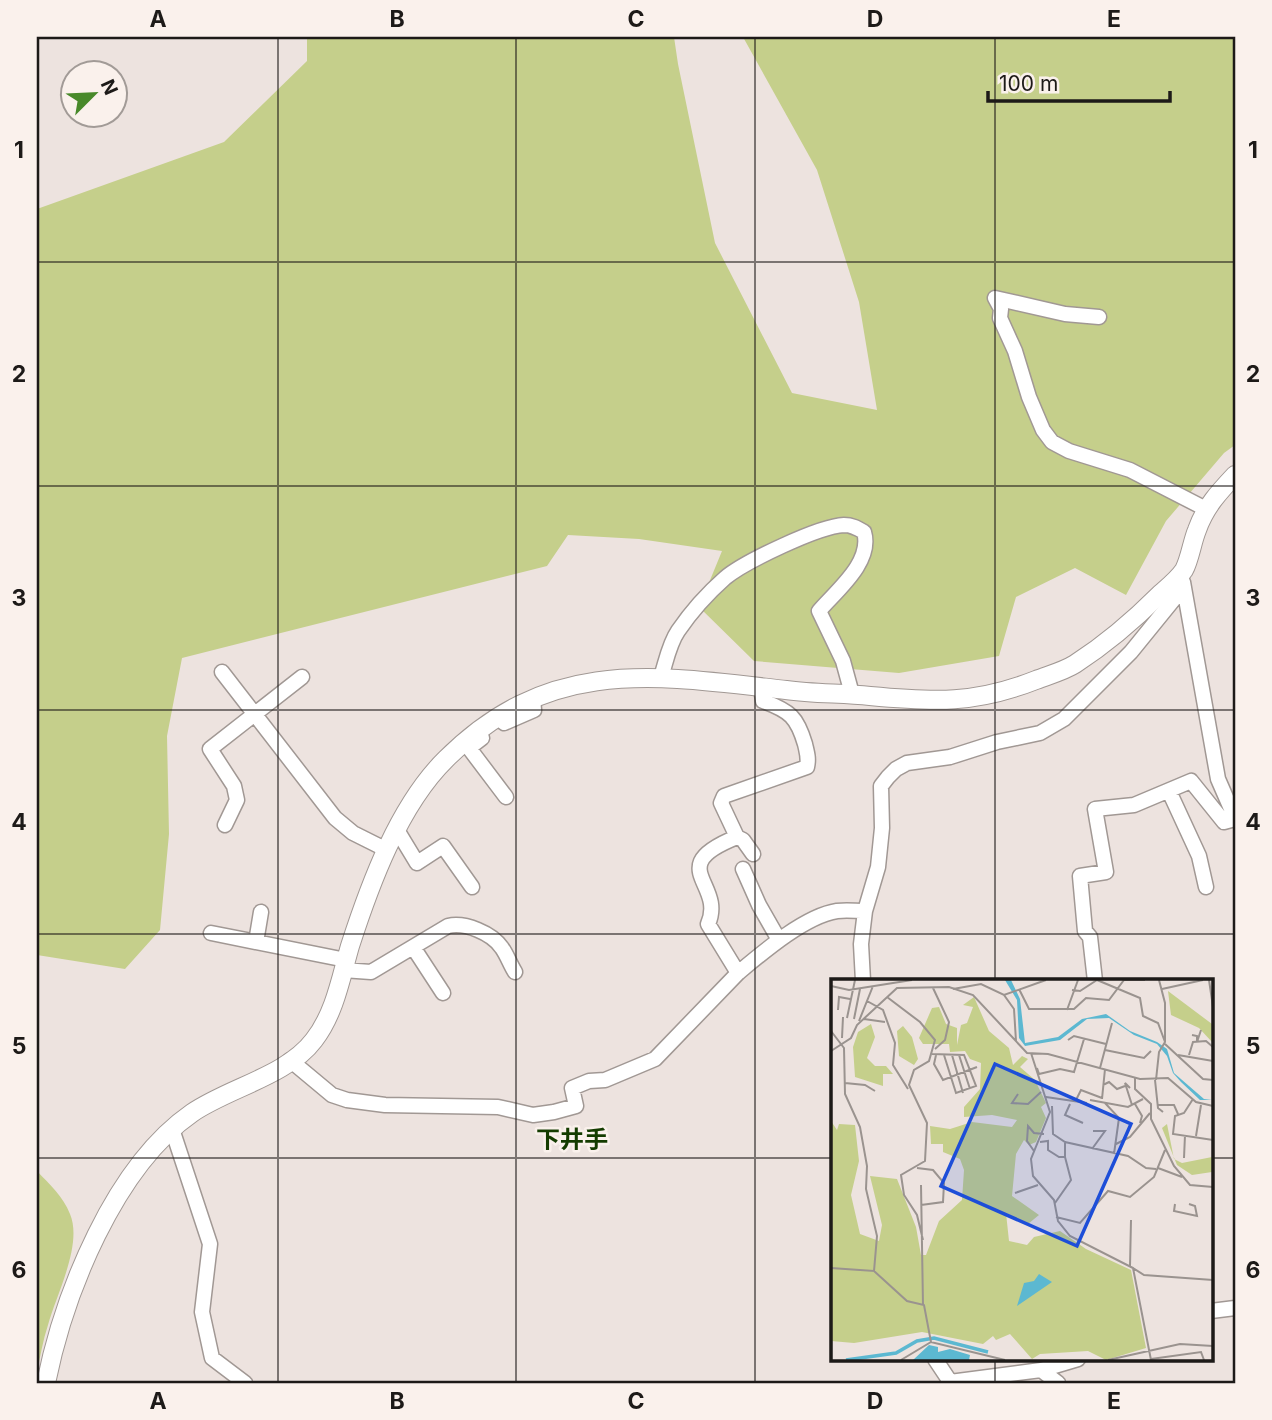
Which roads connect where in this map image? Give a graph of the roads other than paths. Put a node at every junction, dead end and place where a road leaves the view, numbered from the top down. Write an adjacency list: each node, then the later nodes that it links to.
1 (1099, 317): 3 (street)
2 (1235, 475): 3 (street)
3 (1206, 509): 4 (street)
4 (1184, 579): 9 (street); 14 (street); 23 (street)
5 (222, 672): 11 (street)
6 (302, 677): 11 (street)
7 (661, 677): 8 (street); 9 (street); 10 (street)
8 (761, 687): 9 (street); 17 (street)
9 (852, 694)
10 (533, 698): 13 (street); 16 (street)
11 (255, 715): 15 (street); 18 (street)
12 (1168, 791): 14 (street); 22 (street); 33 (street)
13 (506, 797)
14 (1235, 819)
15 (225, 825)
16 (397, 830): 18 (street); 21 (street)
17 (737, 837): 19 (street); 31 (street)
18 (385, 849): 29 (street)
19 (753, 854)
20 (743, 869): 26 (street)
21 (472, 887)
22 (1206, 887)
23 (865, 911): 26 (street); 32 (street)
24 (261, 912): 27 (street)
25 (211, 933): 27 (street)
26 (779, 940): 31 (street)
27 (256, 942): 29 (street)
28 (413, 947): 29 (street); 30 (street); 34 (street)
29 (345, 965): 35 (street)
30 (515, 972)
31 (738, 973): 35 (street)
32 (863, 979)
33 (1095, 979)
34 (443, 993)
35 (290, 1060): 36 (street)
36 (172, 1129): 42 (street); 43 (street)
37 (1235, 1308): 38 (street)
38 (1212, 1311)
39 (932, 1360): 44 (street)
40 (1075, 1360): 41 (street)
41 (1041, 1370): 44 (street); 45 (street)
42 (46, 1383)
43 (245, 1383)
44 (951, 1383)
45 (1058, 1383)

